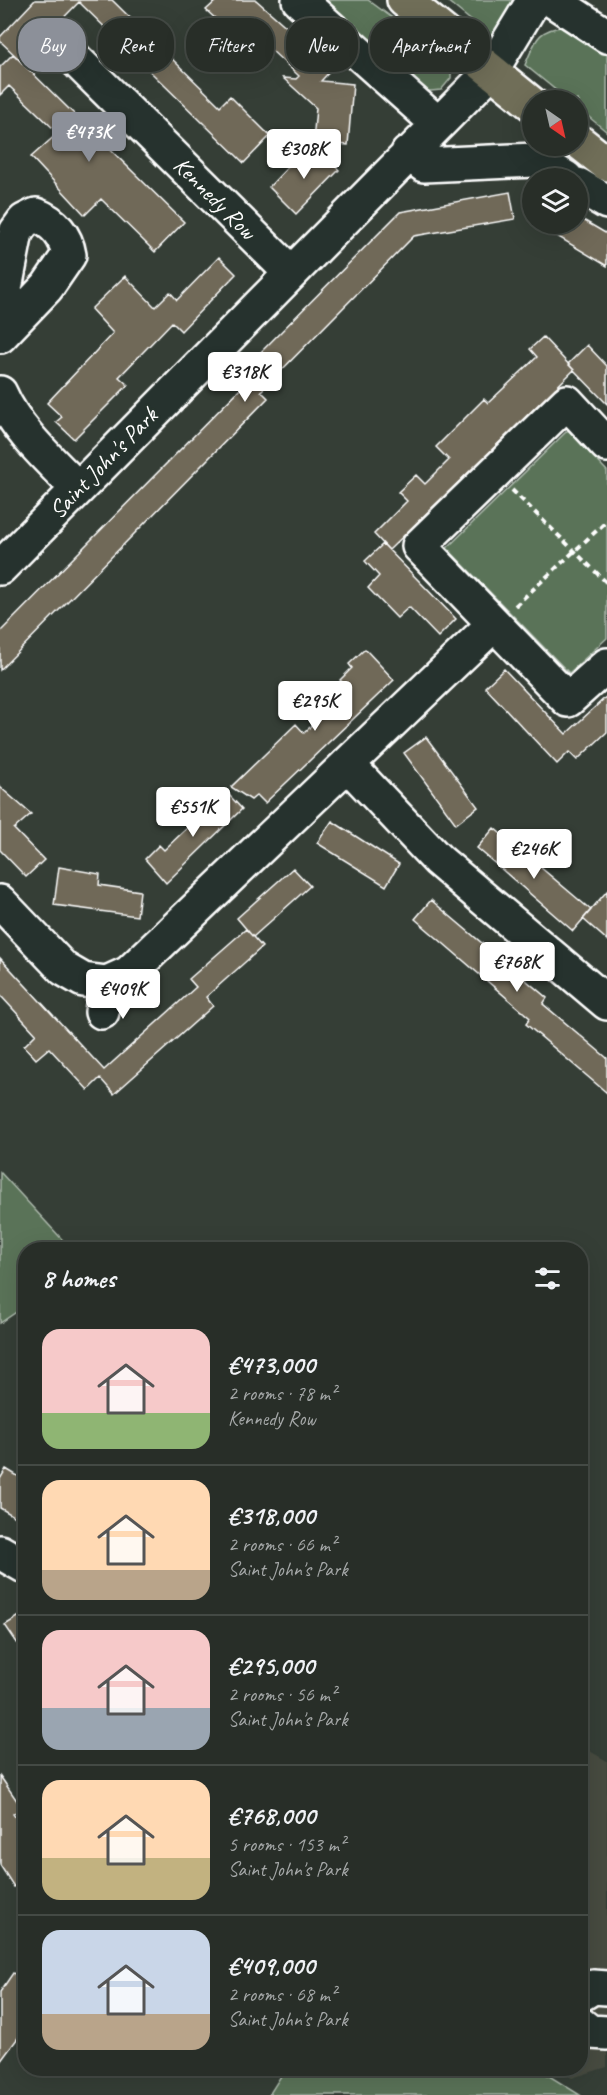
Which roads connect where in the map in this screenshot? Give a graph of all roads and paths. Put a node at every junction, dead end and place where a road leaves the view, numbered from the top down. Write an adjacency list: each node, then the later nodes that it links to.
1 (299, 0): 9 (street)
2 (404, 0): 7 (main road)
3 (534, 0): 7 (street, Saint John's Park)
4 (552, 0): 5 (street)
5 (607, 36)
6 (86, 70): 16 (street, Kennedy Row)
7 (491, 71): 8 (main road); 9 (street, Saint John's Park)
8 (522, 96)
9 (437, 123): 11 (street, Saint John's Park)
10 (588, 149): 12 (main road)
11 (408, 153): 13 (street); 16 (street, Saint John's Park)
12 (607, 164)
13 (549, 168)
14 (588, 191): 15 (street)
15 (607, 202)
16 (290, 272): 22 (street, Saint John's Park)
17 (0, 314): 18 (street)
18 (0, 336)
19 (0, 393): 22 (street)
20 (607, 445): 21 (street)
21 (494, 474): 24 (path); 27 (street)
22 (78, 489): 25 (street, Saint John's Park)
23 (607, 521): 24 (path)
24 (576, 551): 26 (path); 27 (path)
25 (0, 568)
26 (607, 584)
27 (494, 624): 28 (street); 29 (street)
28 (607, 665)
29 (348, 765): 30 (street); 31 (street)
30 (0, 902)
31 (607, 1003)
32 (607, 1988): 33 (street)
33 (588, 1990)
34 (588, 2030): 35 (street)
35 (607, 2033)

